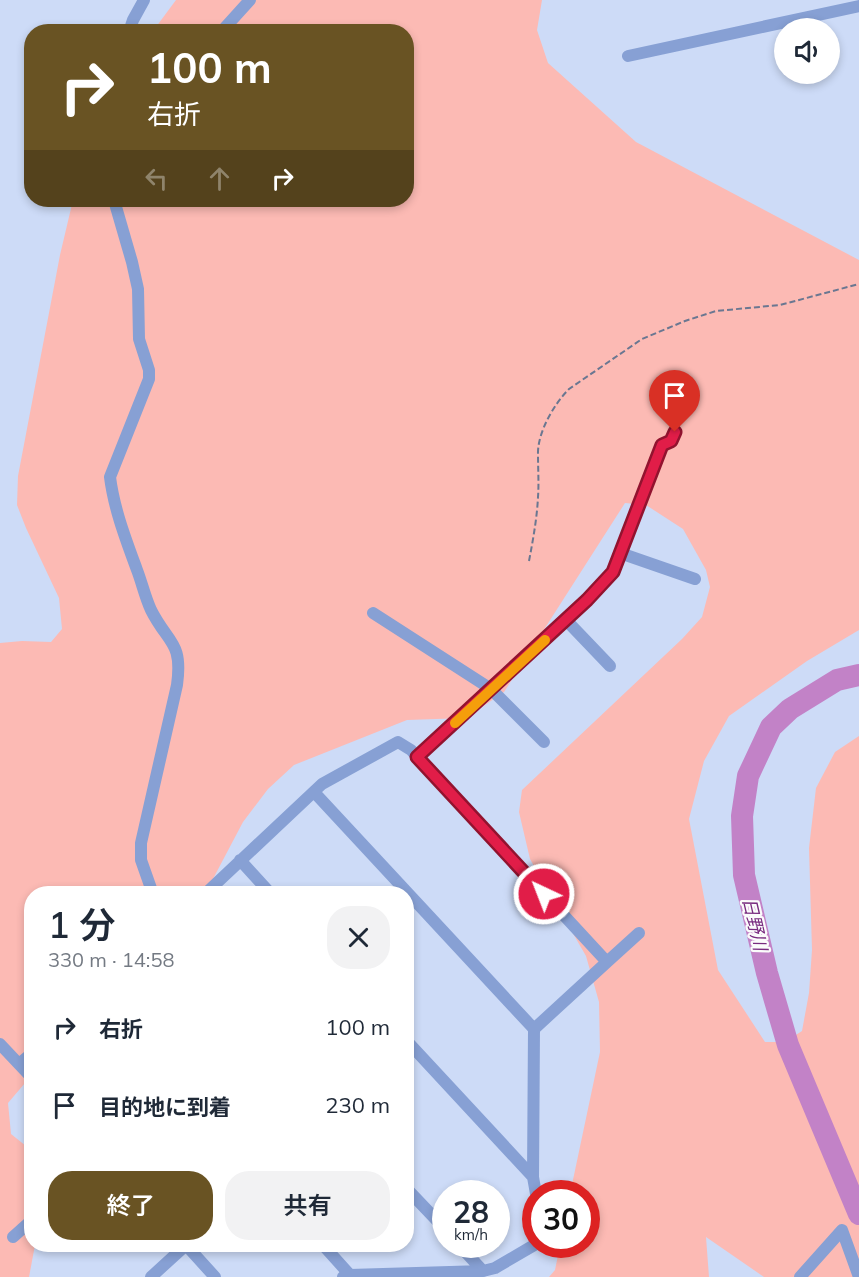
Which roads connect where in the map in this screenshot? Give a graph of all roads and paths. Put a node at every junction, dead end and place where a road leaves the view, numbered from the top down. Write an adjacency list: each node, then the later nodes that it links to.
1 (144, 0): 4 (street)
2 (250, 0): 5 (street)
3 (859, 6): 6 (street)
4 (132, 24)
5 (228, 24)
6 (628, 56)
7 (116, 207): 21 (street)
8 (859, 284): 11 (path)
9 (675, 432): 10 (street)
10 (620, 553): 12 (street); 14 (street)
11 (529, 561)
12 (695, 579)
13 (373, 613): 16 (street)
14 (566, 620): 15 (street); 16 (street)
15 (610, 666)
16 (491, 689): 17 (street); 18 (street)
17 (544, 742)
18 (417, 757): 19 (street); 27 (street)
19 (314, 792): 20 (street); 24 (street)
20 (240, 860): 22 (street); 23 (street)
21 (150, 886)
22 (213, 886)
23 (264, 886)
24 (401, 886)
25 (414, 900): 28 (street)
26 (639, 933): 27 (street)
27 (607, 962): 28 (street)
28 (534, 1029): 34 (street)
29 (0, 1044): 32 (street)
30 (414, 1049): 34 (street)
31 (24, 1060): 32 (street)
32 (19, 1064): 33 (street)
33 (24, 1069)
34 (533, 1177): 35 (street)
35 (534, 1180)
36 (414, 1196): 37 (street)
37 (432, 1215)
38 (24, 1227): 39 (street)
39 (12, 1238)
40 (178, 1252): 47 (street)
41 (193, 1252): 48 (street)
42 (328, 1252): 46 (street)
43 (522, 1252): 45 (street)
44 (471, 1258): 45 (street)
45 (483, 1271): 46 (street)
46 (347, 1276)
47 (151, 1277)
48 (216, 1277)
49 (800, 1277): 50 (street)
50 (859, 1277)

